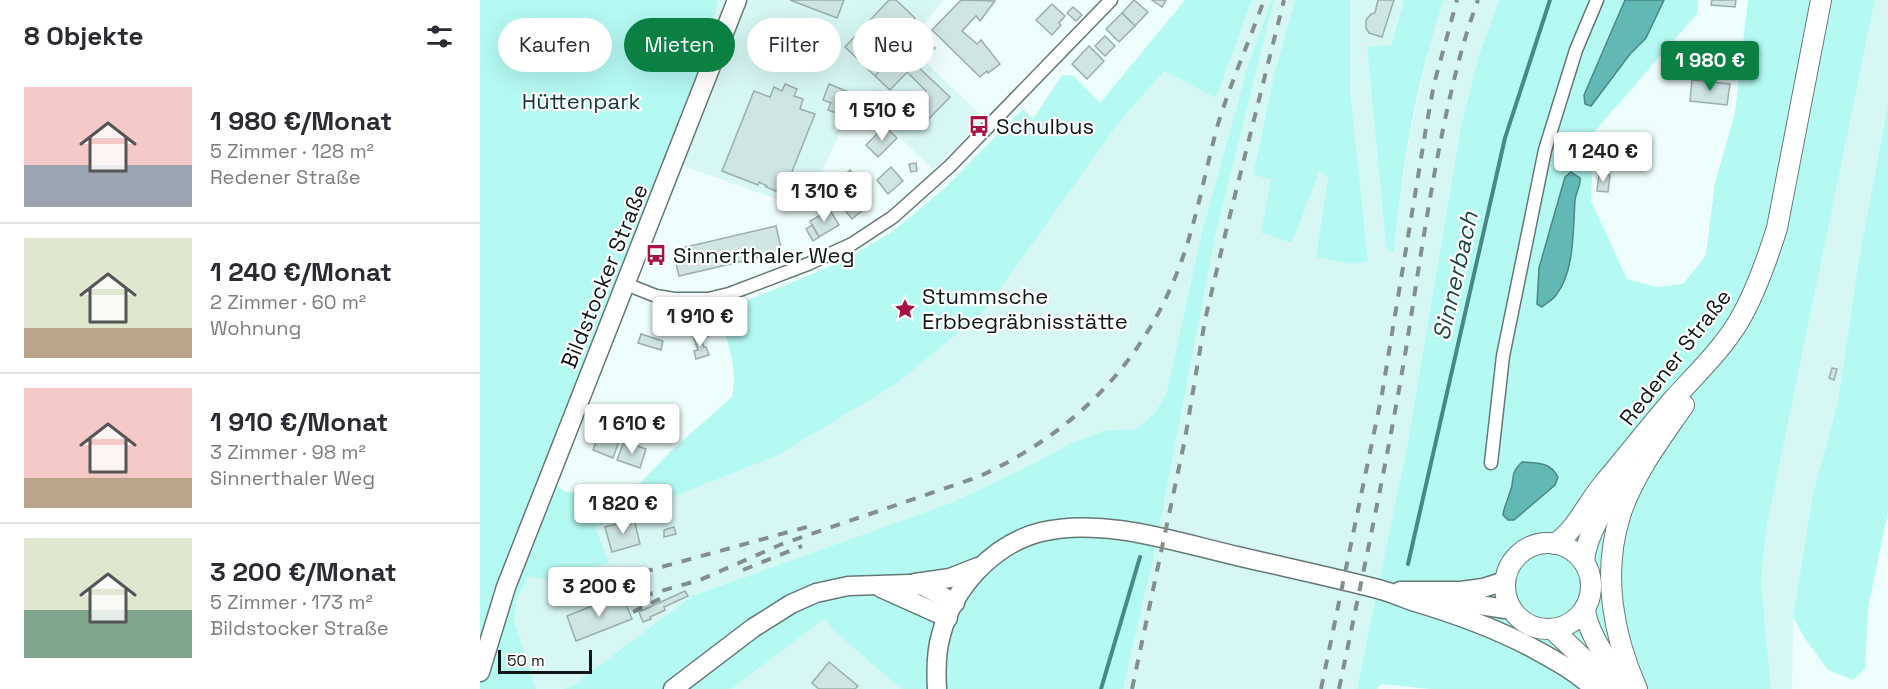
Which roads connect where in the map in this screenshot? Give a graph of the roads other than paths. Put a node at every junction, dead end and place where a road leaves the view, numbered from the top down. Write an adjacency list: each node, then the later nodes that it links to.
1 (737, 0): 5 (main road, Bildstocker Straße)
2 (1111, 0): 5 (street)
3 (1597, 0): 8 (street)
4 (1821, 0): 6 (main road, Redener Straße)
5 (626, 284): 21 (main road, Bildstocker Straße)
6 (1738, 324): 7 (main road); 9 (main road, Redener Straße)
7 (1711, 366): 10 (main road); 27 (main road)
8 (1491, 463)
9 (1555, 544): 10 (main road); 12 (main road)
10 (1584, 562): 17 (main road)
11 (985, 564): 13 (main road); 15 (main road); 18 (main road)
12 (1505, 581): 16 (main road); 19 (main road)
13 (909, 584): 14 (main road); 18 (main road)
14 (874, 585): 18 (main road); 22 (main road)
15 (1381, 589): 16 (main road); 24 (main road)
16 (1407, 592): 19 (main road)
17 (1584, 608): 20 (main road); 26 (main road)
18 (951, 610): 23 (main road)
19 (1512, 610): 20 (main road)
20 (1552, 629): 25 (main road)
21 (480, 672)
22 (673, 689)
23 (937, 689)
24 (1594, 689)
25 (1610, 689)
26 (1626, 689)
27 (1637, 689)

